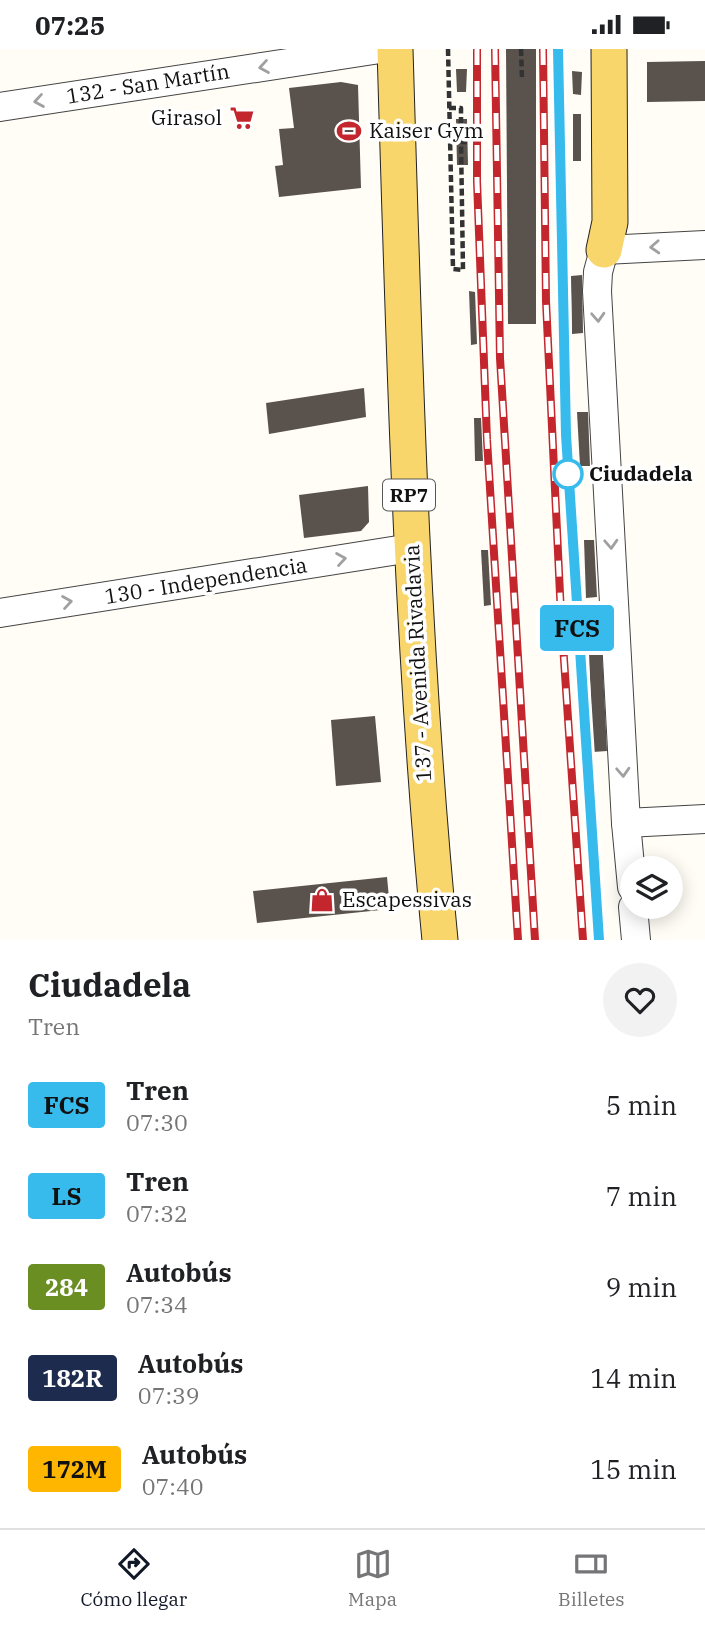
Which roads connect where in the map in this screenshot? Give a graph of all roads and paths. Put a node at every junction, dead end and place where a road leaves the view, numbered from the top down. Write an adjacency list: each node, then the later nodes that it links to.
1 (380, 49): 7 (street, 132 - San Martín, one-way to 7)
2 (395, 49): 11 (main road, 137 - Avenida Rivadavia / RP7)
3 (448, 49): 8 (path)
4 (521, 49): 6 (path)
5 (609, 49): 10 (main road)
6 (522, 78)
7 (0, 107)
8 (449, 108): 8 (path)
9 (705, 245): 10 (street, one-way to 10)
10 (604, 250): 14 (street, one-way to 14)
11 (411, 548): 12 (street, 130 - Independencia, one-way to 11); 17 (main road, 137 - Avenida Rivadavia / RP7)
12 (0, 613)
13 (705, 819): 14 (street)
14 (626, 823): 15 (street)
15 (629, 856)
16 (634, 919): 18 (street)
17 (440, 940)
18 (636, 940)

